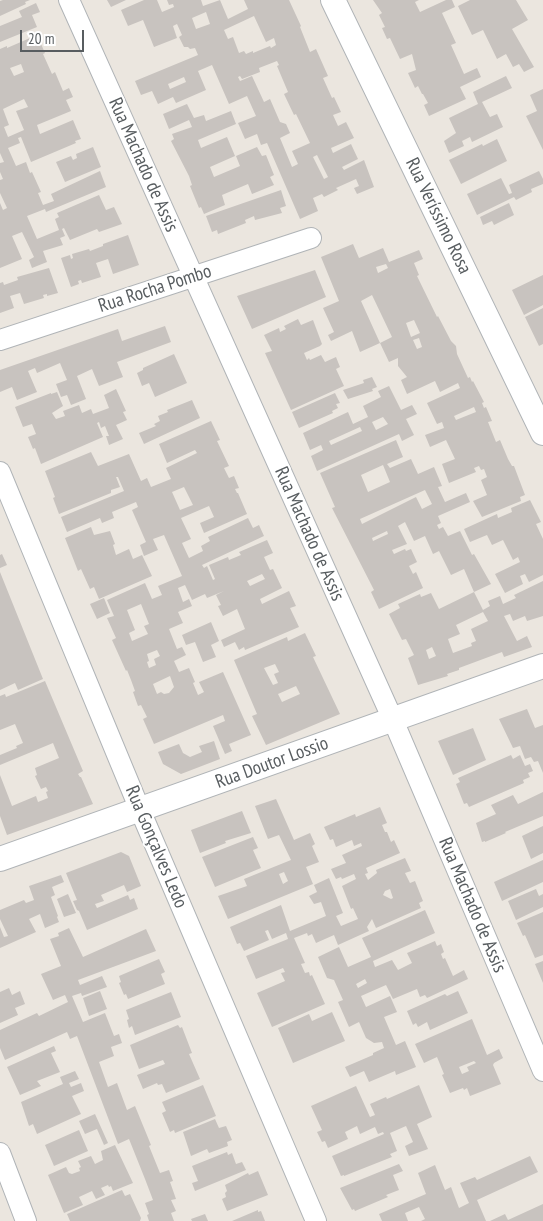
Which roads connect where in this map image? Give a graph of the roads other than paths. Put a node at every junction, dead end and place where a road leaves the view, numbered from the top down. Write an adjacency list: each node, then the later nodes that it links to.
1 (69, 0): 4 (street, Rua Machado de Assis)
2 (333, 0): 6 (street, Rua Veríssimo Rosa)
3 (310, 238): 4 (street, Rua Rocha Pombo)
4 (193, 277): 5 (street, Rua Rocha Pombo); 9 (street, Rua Machado de Assis)
5 (0, 340)
6 (543, 433)
7 (0, 472): 10 (street, Rua Gonçalves Ledo)
8 (543, 666): 9 (street, Rua Doutor Lossio)
9 (393, 720): 10 (street, Rua Doutor Lossio); 12 (street, Rua Machado de Assis)
10 (140, 810): 11 (street, Rua Doutor Lossio); 15 (street, Rua Gonçalves Ledo)
11 (0, 859)
12 (543, 1071)
13 (0, 1153): 14 (street)
14 (26, 1221)
15 (316, 1221)

